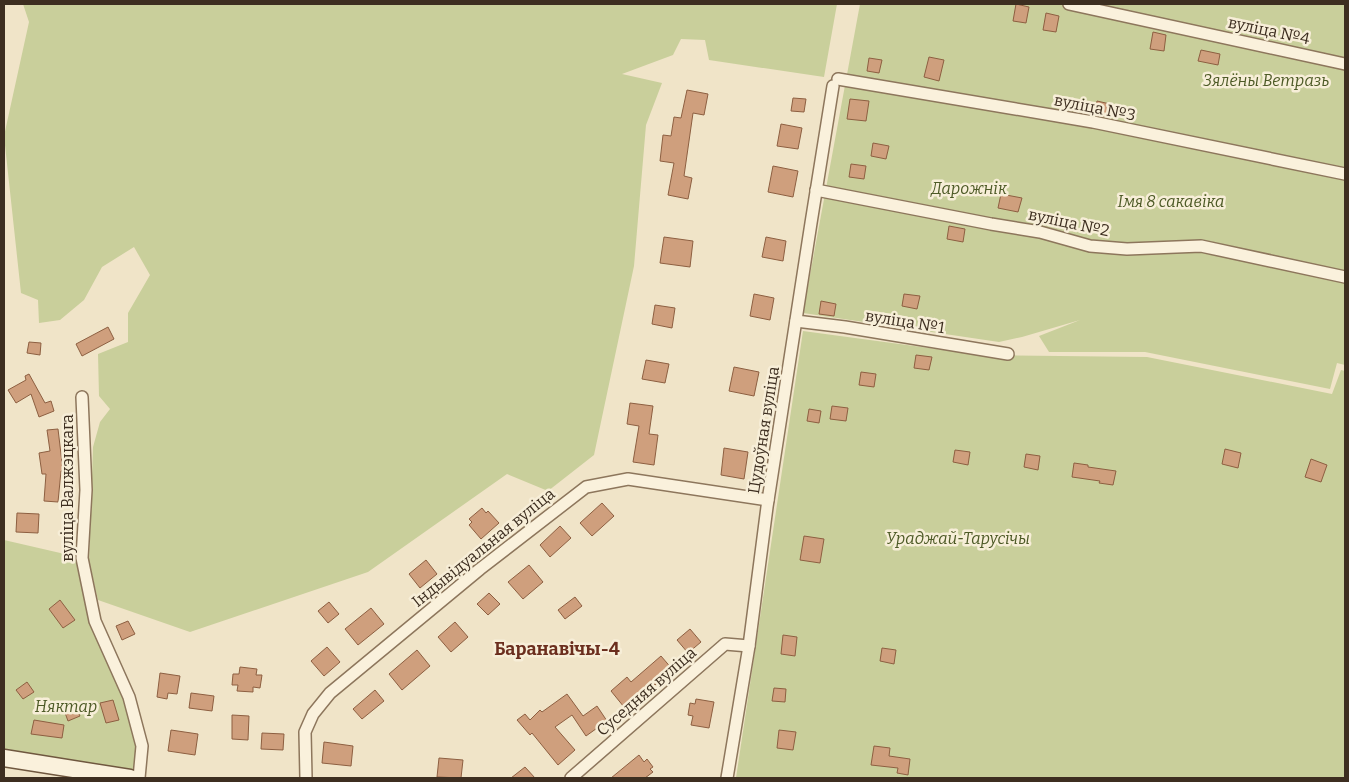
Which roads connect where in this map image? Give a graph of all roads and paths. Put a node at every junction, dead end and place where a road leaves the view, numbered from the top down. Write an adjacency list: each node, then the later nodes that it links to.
1 (1069, 4): 2 (street, вуліца №4)
2 (1345, 64)
3 (836, 82): 4 (street, вуліца №3); 5 (street, Цудоўная вуліца)
4 (1345, 174)
5 (816, 190): 6 (street, вуліца №2); 7 (street, Цудоўная вуліца)
6 (1345, 278)
7 (796, 320): 8 (street, вуліца №1); 10 (street, Цудоўная вуліца)
8 (1008, 354)
9 (82, 397): 14 (street, вуліца Валжэцкага)
10 (768, 500): 11 (street, Цудоўная вуліца); 15 (street, Індывідуальная вуліца)
11 (749, 646): 16 (street, Суседняя вуліца); 17 (street, Цудоўная вуліца)
12 (4, 758): 13 (street)
13 (130, 778)
14 (139, 778)
15 (306, 778)
16 (571, 778)
17 (727, 778)

